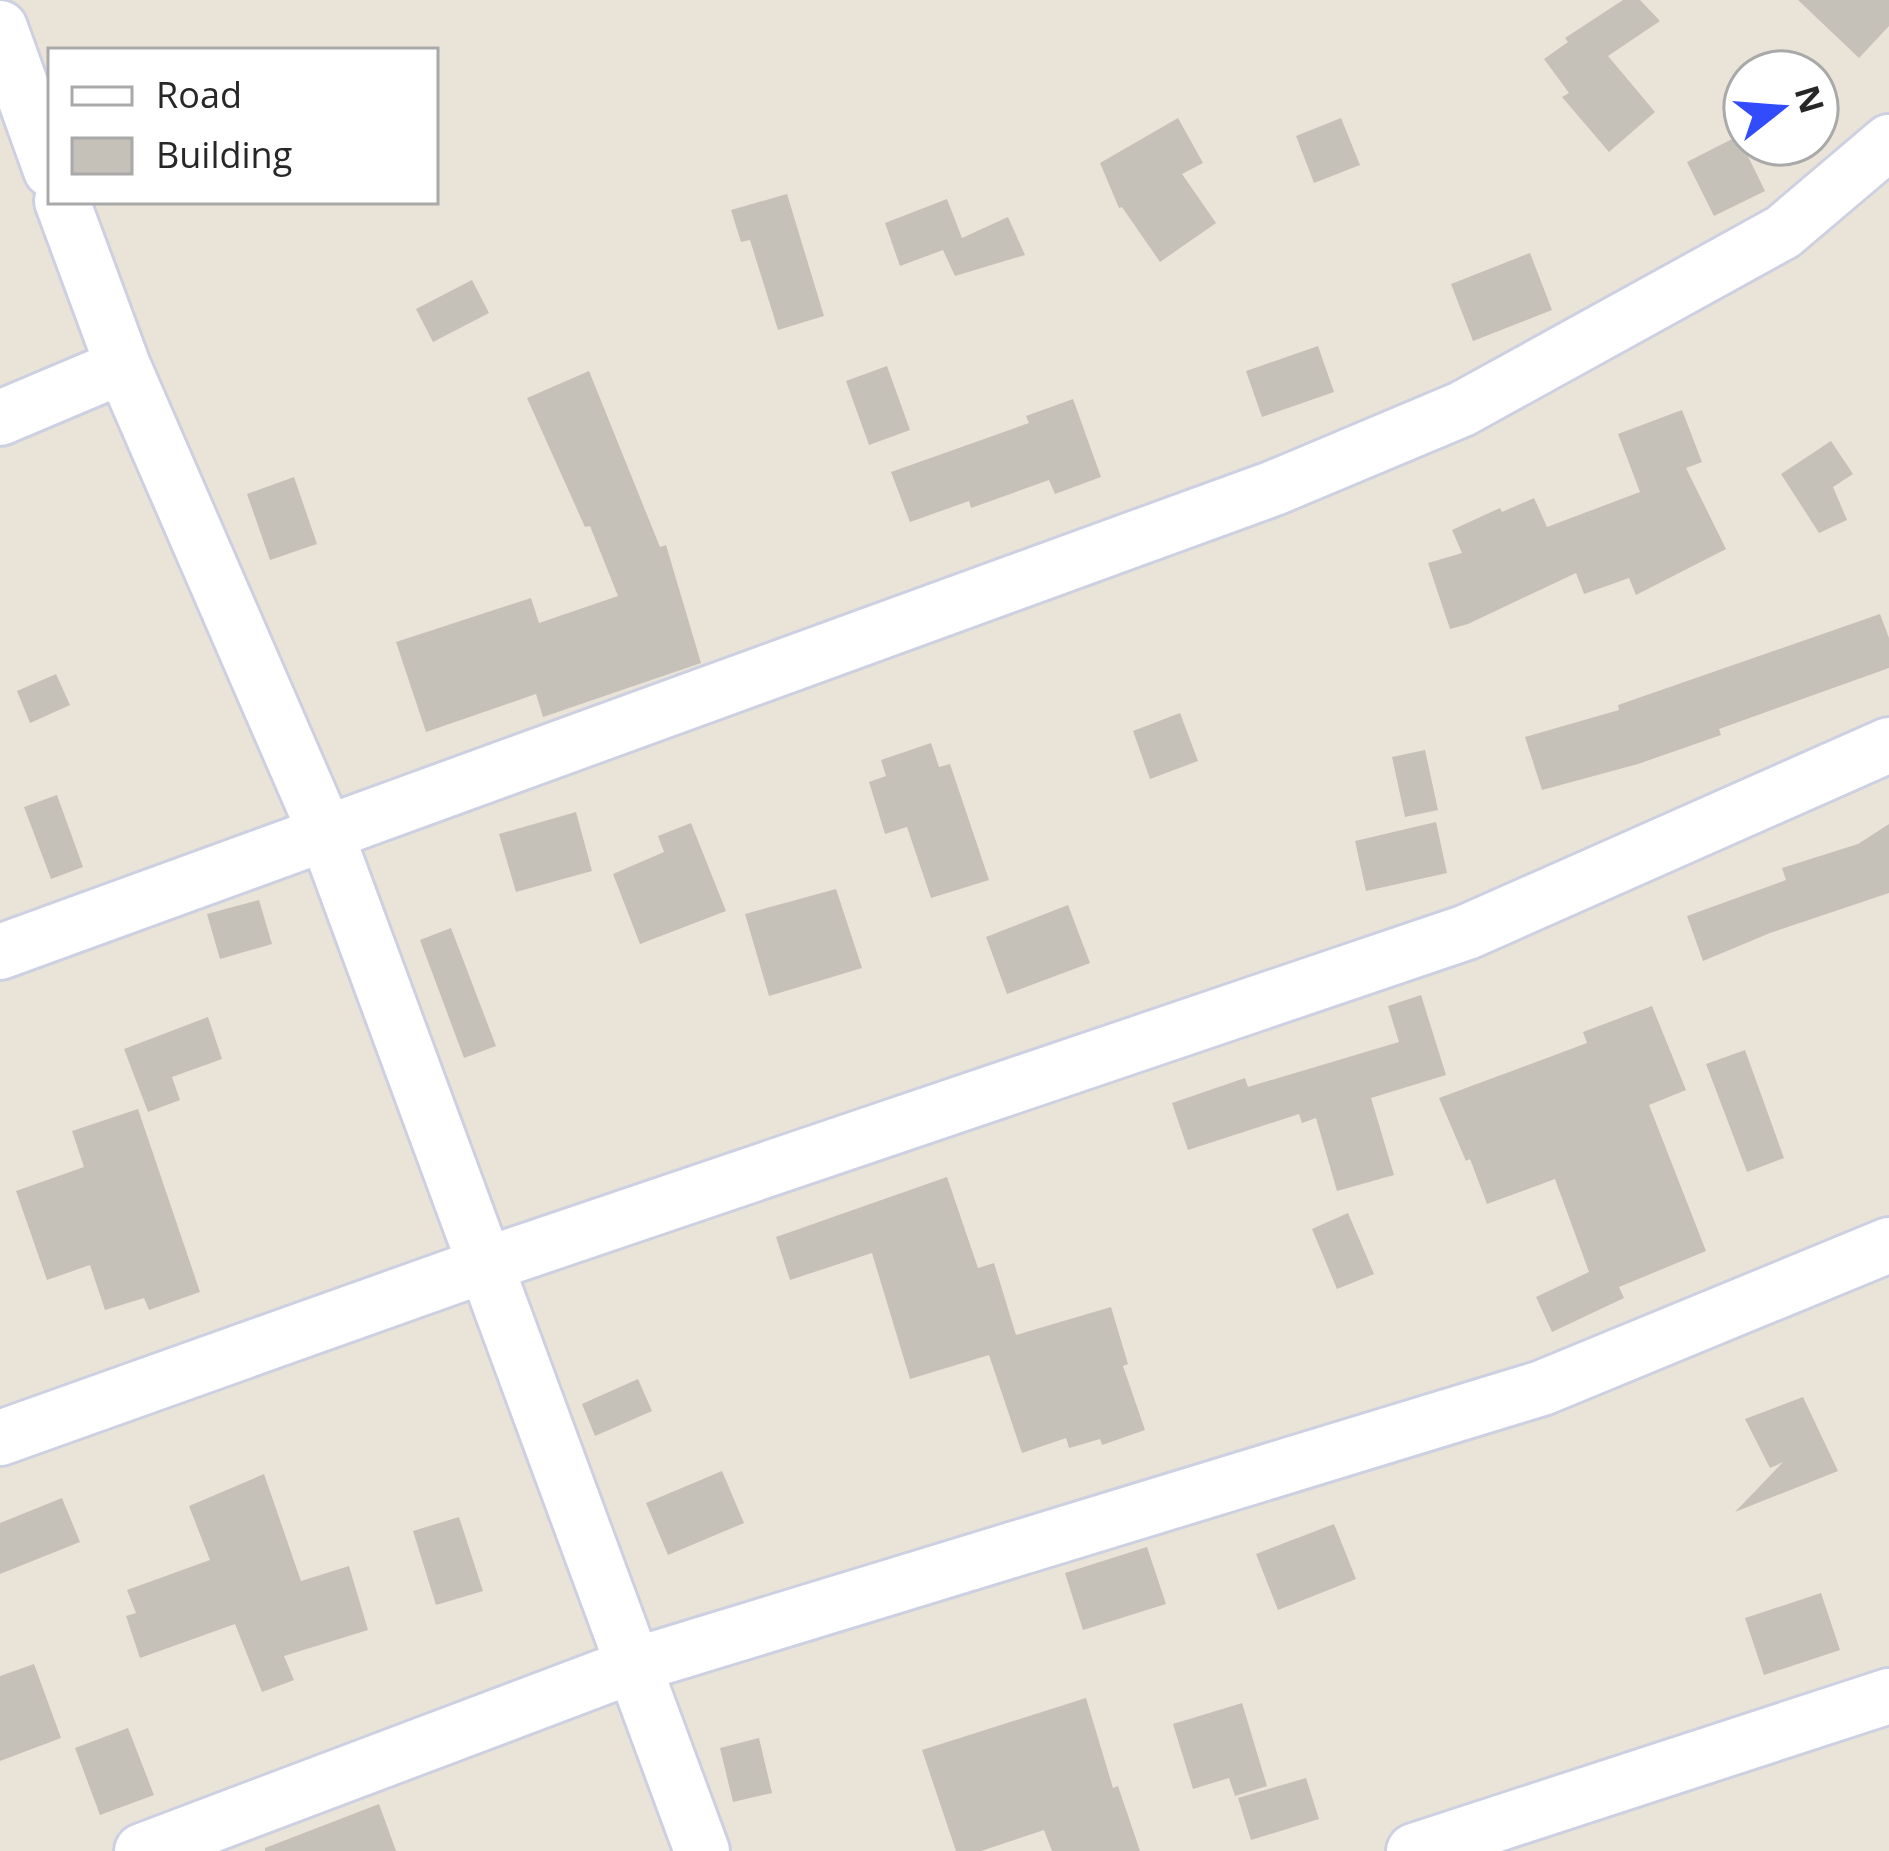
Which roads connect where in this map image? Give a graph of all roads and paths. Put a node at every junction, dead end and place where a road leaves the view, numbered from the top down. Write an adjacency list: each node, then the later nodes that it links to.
1 (0, 28): 3 (street)
2 (1889, 142): 8 (street)
3 (48, 162)
4 (63, 204): 5 (street)
5 (123, 366): 6 (street); 8 (street)
6 (0, 418)
7 (1889, 746): 11 (street)
8 (325, 831): 9 (street); 11 (street)
9 (0, 952)
10 (1889, 1245): 13 (street)
11 (488, 1264): 12 (street); 13 (street)
12 (0, 1438)
13 (632, 1666): 15 (street); 16 (street)
14 (1889, 1696): 17 (street)
15 (142, 1851)
16 (702, 1851)
17 (1414, 1851)

